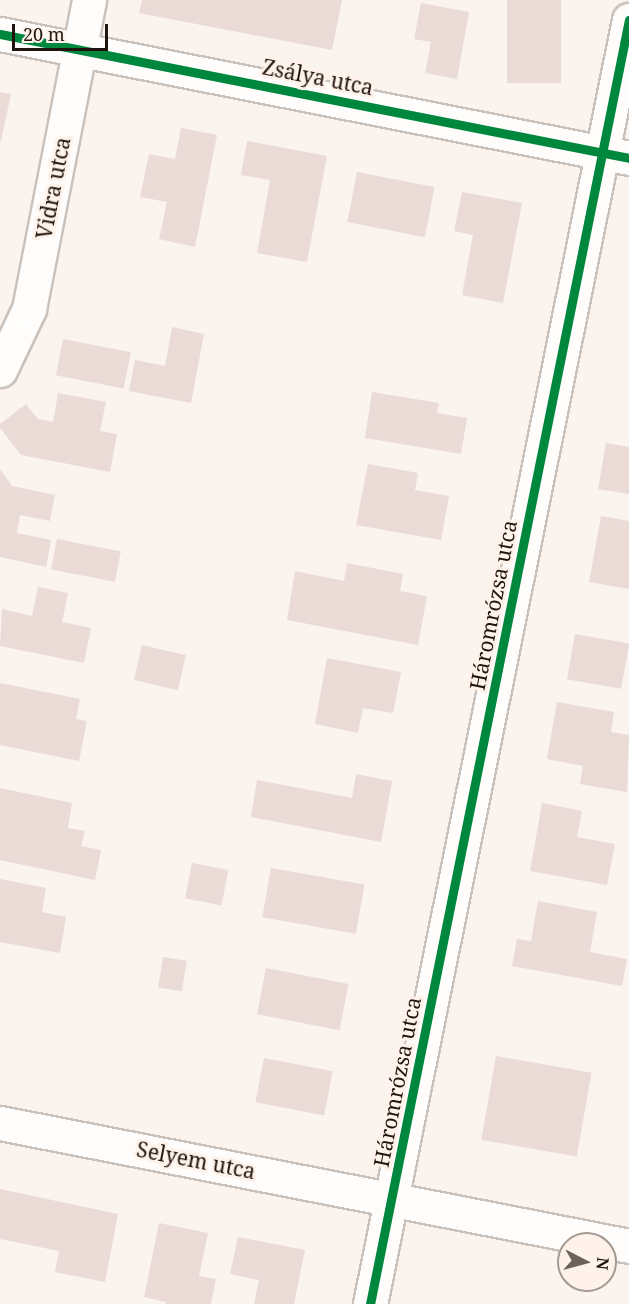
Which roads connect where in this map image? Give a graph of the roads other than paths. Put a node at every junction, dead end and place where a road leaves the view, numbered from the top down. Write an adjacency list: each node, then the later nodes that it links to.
1 (89, 0): 4 (street, Vidra utca)
2 (629, 20): 5 (street, Háromrózsa utca)
3 (0, 34): 4 (street, Zsálya utca)
4 (80, 49): 5 (street, Zsálya utca); 6 (street, Vidra utca)
5 (616, 155): 8 (street, Háromrózsa utca)
6 (0, 370)
7 (0, 1123): 8 (street, Selyem utca)
8 (392, 1198): 9 (street, Selyem utca); 10 (street)
9 (629, 1246)
10 (370, 1304)

